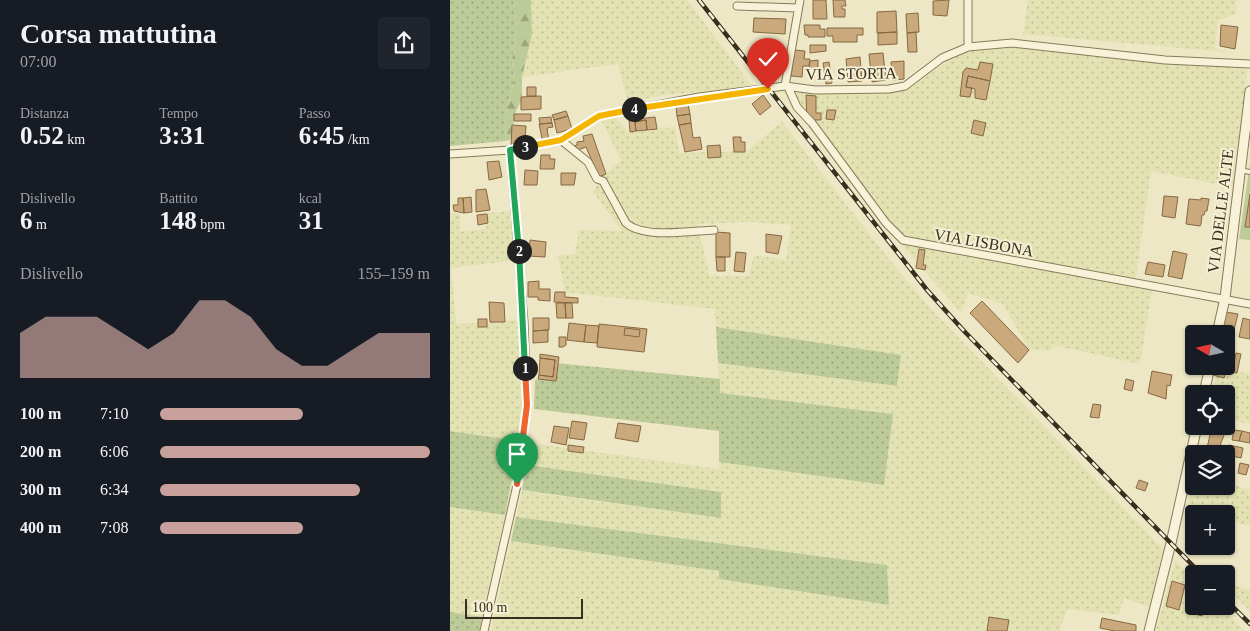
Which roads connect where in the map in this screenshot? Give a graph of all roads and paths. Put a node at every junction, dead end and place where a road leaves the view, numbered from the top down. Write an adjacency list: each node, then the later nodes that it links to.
1 (968, 0): 4 (street)
2 (799, 4): 3 (street); 6 (street)
3 (737, 6)
4 (968, 47): 5 (street, VIA STORTA); 6 (street, VIA STORTA)
5 (1250, 64)
6 (787, 87): 9 (street, VIA STORTA); 15 (street, VIA LISBONA)
7 (1250, 91): 8 (street, VIA DELLE ALTE)
8 (1249, 114): 12 (street, VIA DELLE ALTE)
9 (561, 140): 10 (street, VIA STORTA); 14 (street)
10 (510, 150): 11 (street, VIA STORTA); 19 (street)
11 (450, 154)
12 (1240, 170): 13 (lane); 15 (street, VIA DELLE ALTE)
13 (1250, 172)
14 (714, 230)
15 (1225, 298): 16 (street, VIA LISBONA); 17 (street, VIA DELLE ALTE)
16 (1250, 304)
17 (1219, 325)
18 (1195, 435): 20 (street)
19 (484, 631)
20 (1149, 631)

